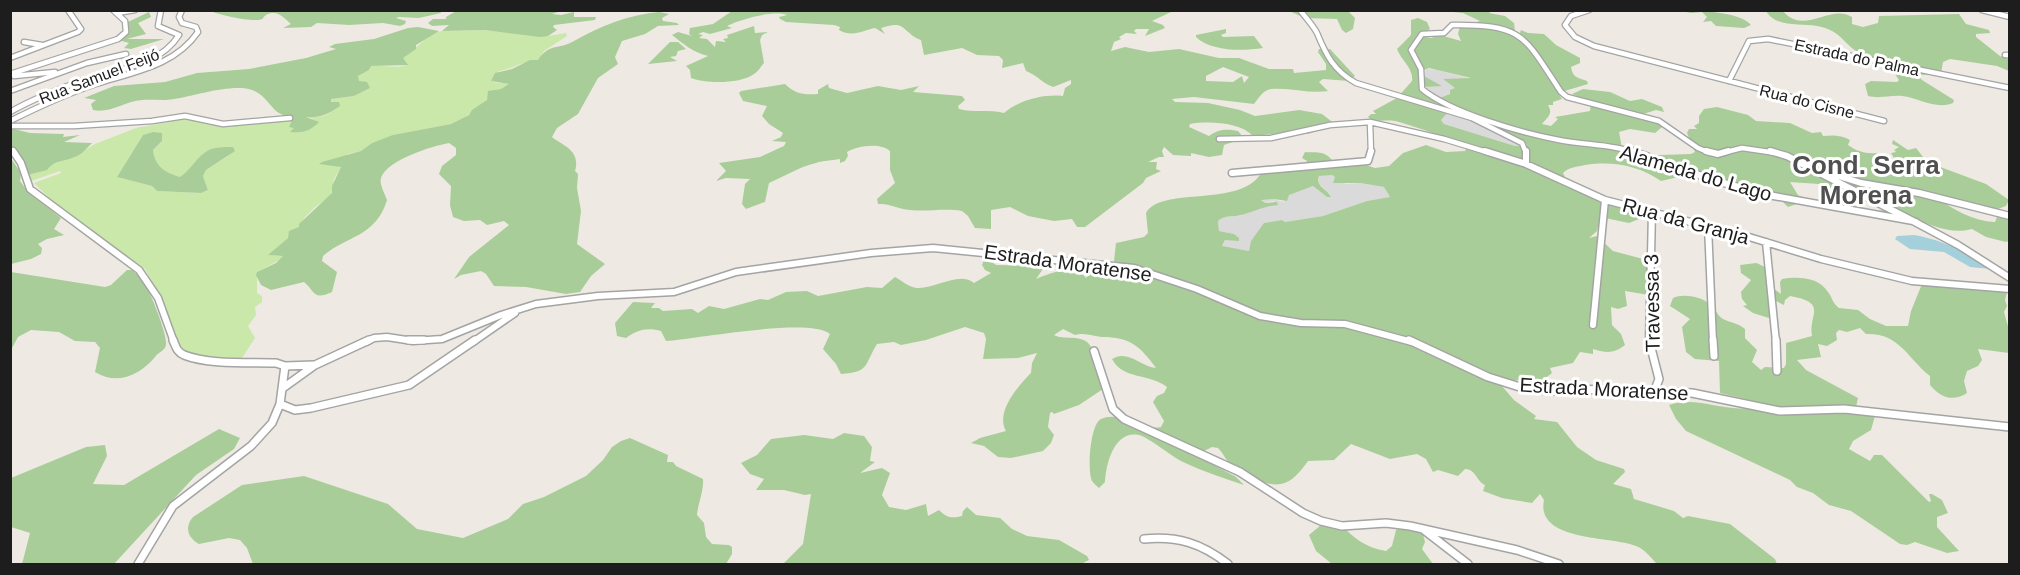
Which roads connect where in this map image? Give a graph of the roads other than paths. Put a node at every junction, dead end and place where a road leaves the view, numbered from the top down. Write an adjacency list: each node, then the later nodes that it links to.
1 (68, 10): 13 (street)
2 (135, 10): 8 (street)
3 (161, 10): 11 (street, Rua Samuel Feijó)
4 (183, 10): 10 (street)
5 (1300, 10): 31 (street)
6 (1589, 10): 18 (street, Rua do Cisne)
7 (1982, 10): 9 (street)
8 (115, 12): 17 (street)
9 (2010, 17)
10 (182, 23): 11 (street); 25 (street)
11 (171, 30): 21 (street, Rua Samuel Feijó)
12 (24, 42): 13 (street)
13 (45, 45): 15 (street)
14 (126, 54): 16 (street)
15 (10, 58)
16 (62, 71): 17 (street, Rua Samuel Feijó); 20 (street)
17 (10, 75)
18 (1729, 81): 19 (street, Estrada do Palma); 26 (street, Rua do Cisne)
19 (2010, 88)
20 (10, 91)
21 (24, 104): 22 (street); 23 (street, Rua Samuel Feijó)
22 (10, 106)
23 (10, 112)
24 (290, 118): 28 (street)
25 (10, 121)
26 (1884, 121)
27 (1370, 122): 29 (street, Rua da Granja); 31 (street, Rua da Granja); 33 (street)
28 (10, 126)
29 (1219, 139)
30 (10, 149): 47 (street)
31 (1526, 164): 34 (street, Rua da Granja)
32 (1806, 165): 36 (street); 37 (street); 37 (street, Alameda do Lago)
33 (1232, 173)
34 (1605, 200): 35 (street, Rua da Granja); 43 (street)
35 (1652, 212): 38 (street, Rua da Granja); 50 (street, Travessa 3)
36 (2010, 216)
37 (1916, 222): 40 (street)
38 (1708, 226): 39 (street, Rua da Granja); 45 (street)
39 (1766, 242): 41 (street, Rua da Granja); 48 (street)
40 (2010, 278)
41 (2010, 289)
42 (523, 307): 46 (street, Estrada Moratense); 50 (street, Estrada Moratense); 51 (street)
43 (1593, 325)
44 (1094, 351): 53 (street)
45 (1714, 356)
46 (315, 365): 47 (street); 49 (street)
47 (285, 366): 49 (street)
48 (1777, 371)
49 (283, 388): 51 (street)
50 (1654, 392): 52 (street, Estrada Moratense)
51 (280, 405): 55 (street)
52 (2010, 427)
53 (1424, 530): 57 (street); 58 (street)
54 (1144, 539): 56 (street)
55 (138, 564)
56 (1228, 564)
57 (1468, 564)
58 (1559, 564)

